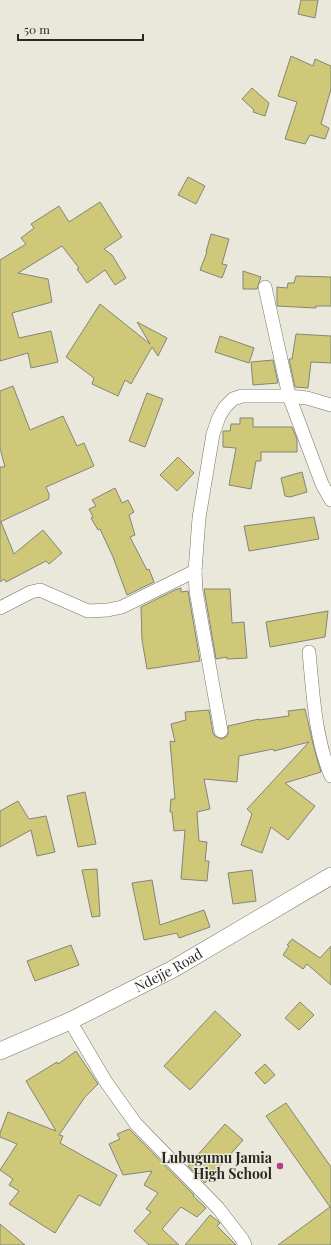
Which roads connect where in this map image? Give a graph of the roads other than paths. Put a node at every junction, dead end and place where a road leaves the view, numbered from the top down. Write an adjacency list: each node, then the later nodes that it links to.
1 (265, 287): 2 (street)
2 (288, 396): 3 (street); 4 (street); 5 (street)
3 (331, 405)
4 (331, 500)
5 (194, 571): 6 (street); 8 (street)
6 (0, 608)
7 (309, 652): 9 (street)
8 (221, 732)
9 (331, 776)
10 (331, 876): 11 (street, Ndejje Road)
11 (70, 1021): 12 (street, Ndejje Road); 13 (street)
12 (0, 1051)
13 (245, 1245)

